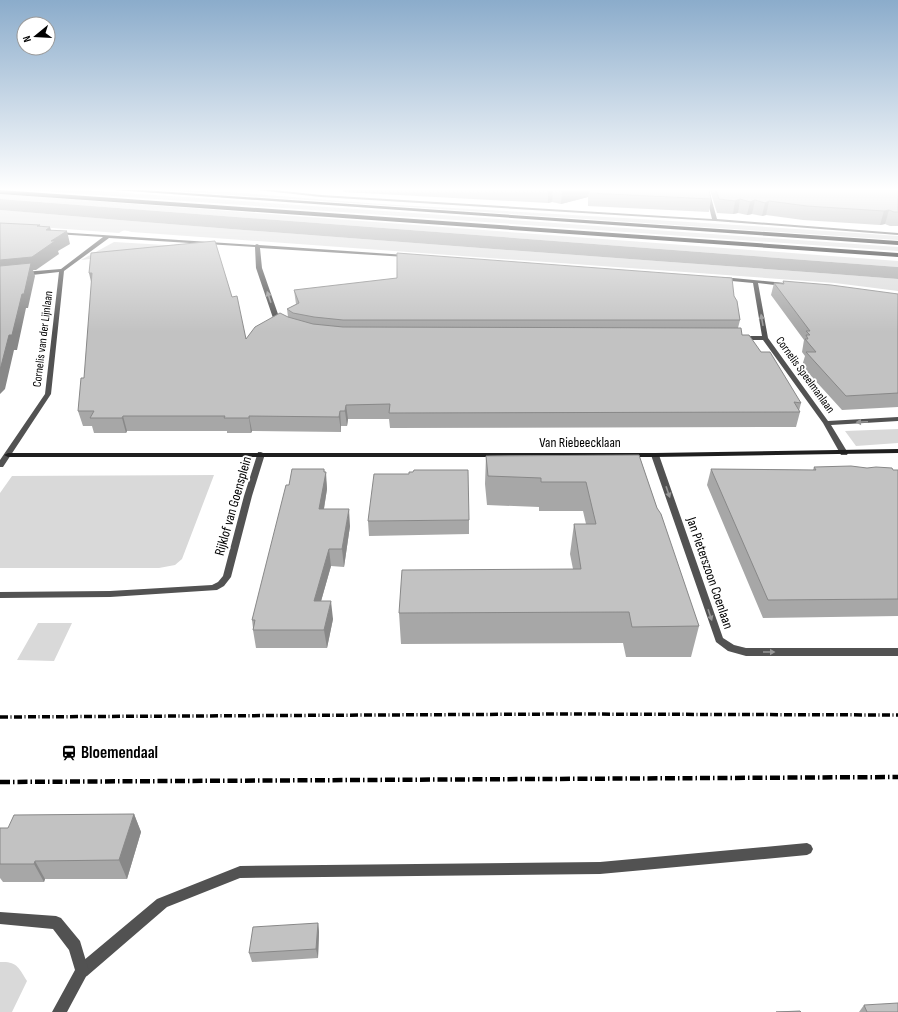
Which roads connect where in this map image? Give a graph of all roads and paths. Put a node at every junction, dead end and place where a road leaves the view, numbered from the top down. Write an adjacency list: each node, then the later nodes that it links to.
1 (106, 237): 9 (street)
2 (128, 237): 6 (street)
3 (645, 237): 7 (main road)
4 (813, 237): 5 (main road)
5 (898, 243)
6 (257, 245): 8 (street); 14 (street, one-way to 6)
7 (898, 255)
8 (415, 257)
9 (62, 270): 10 (street); 22 (street, Cornelis van der Lijnlaan)
10 (16, 275)
11 (715, 279): 12 (street)
12 (755, 282): 13 (street); 16 (street, Cornelis Speelmanlaan, one-way to 12)
13 (793, 285)
14 (287, 324)
15 (733, 338): 16 (street)
16 (765, 338): 18 (street, Cornelis Speelmanlaan)
17 (898, 419): 18 (street, one-way to 18)
18 (826, 423): 20 (street, Cornelis Speelmanlaan)
19 (898, 452): 20 (street, Van Riebeecklaan)
20 (844, 453): 23 (street, Van Riebeecklaan)
21 (262, 454): 22 (street, Rijklof van Goensplein); 23 (street, Van Riebeecklaan); 25 (street, Rijklof van Goensplein)
22 (4, 455): 24 (street)
23 (655, 455): 26 (street, Jan Pieterszoon Coenlaan, one-way to 26)
24 (0, 465)
25 (0, 595)
26 (898, 652)
27 (807, 849): 29 (street)
28 (0, 918): 29 (street)
29 (82, 971): 30 (street)
30 (59, 1012)

